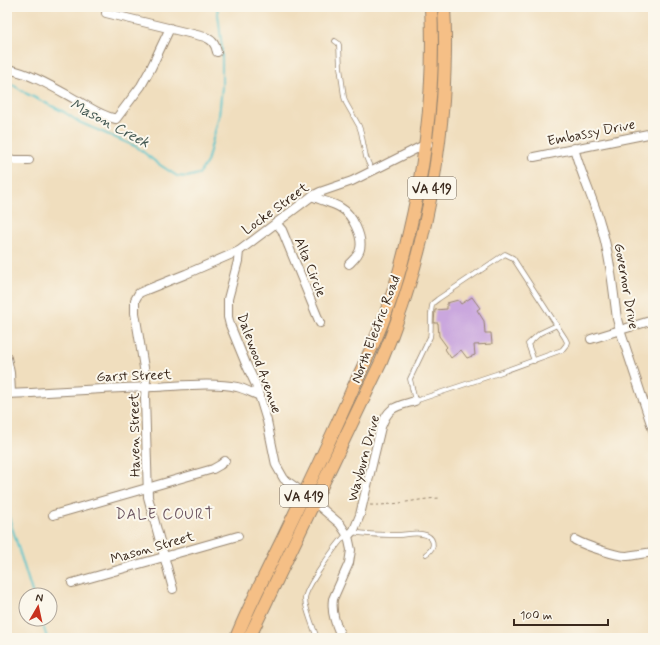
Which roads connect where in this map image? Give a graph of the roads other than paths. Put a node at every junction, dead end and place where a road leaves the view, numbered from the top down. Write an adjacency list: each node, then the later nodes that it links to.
1 (431, 7): 9 (main road, North Electric Road / VA 419)
2 (444, 7): 10 (main road, North Electric Road / VA 419)
3 (106, 12): 4 (street)
4 (170, 28): 6 (street); 7 (street)
5 (334, 41): 15 (lane)
6 (217, 52)
7 (7, 69)
8 (653, 133): 11 (street, Embassy Drive)
9 (426, 144): 10 (street, Locke Street); 15 (street, Locke Street); 35 (main road, North Electric Road / VA 419)
10 (438, 144): 36 (main road, North Electric Road / VA 419)
11 (574, 148): 12 (street, Embassy Drive); 24 (street, Governor Drive)
12 (534, 157)
13 (7, 158): 14 (street)
14 (29, 160)
15 (372, 171): 16 (street, Locke Street)
16 (312, 196): 17 (street, Locke Street); 19 (street)
17 (276, 223): 18 (street, Locke Street); 22 (street, Alta Circle)
18 (239, 251): 20 (street, Locke Street); 30 (street, Dalewood Avenue)
19 (349, 264)
20 (150, 288): 28 (street, Haven Street)
21 (653, 320): 24 (street)
22 (320, 323)
23 (556, 325): 27 (lane); 27 (lane); 31 (lane)
24 (620, 330): 25 (street); 32 (street, Governor Drive)
25 (591, 339)
26 (7, 358): 29 (street)
27 (534, 360): 31 (lane)
28 (146, 387): 29 (street, Garst Street); 30 (street, Garst Street); 34 (street, Haven Street)
29 (9, 394)
30 (260, 396): 35 (street, Dalewood Avenue)
31 (415, 401): 38 (street, Wayburn Drive)
32 (653, 430)
33 (225, 461): 34 (street)
34 (148, 488): 37 (street); 43 (street, Haven Street)
35 (305, 494): 36 (street, Dalewood Avenue); 46 (main road, North Electric Road / VA 419)
36 (314, 502): 38 (street, Dalewood Avenue); 47 (main road, North Electric Road / VA 419)
37 (53, 515)
38 (349, 534): 42 (lane); 48 (lane); 49 (street)
39 (238, 536): 43 (street, Mason Street)
40 (575, 540): 41 (street)
41 (653, 552)
42 (426, 554)
43 (164, 557): 44 (street, Mason Street); 45 (street, Haven Street)
44 (72, 583)
45 (173, 589)
46 (236, 638)
47 (249, 638)
48 (316, 638)
49 (342, 638)

